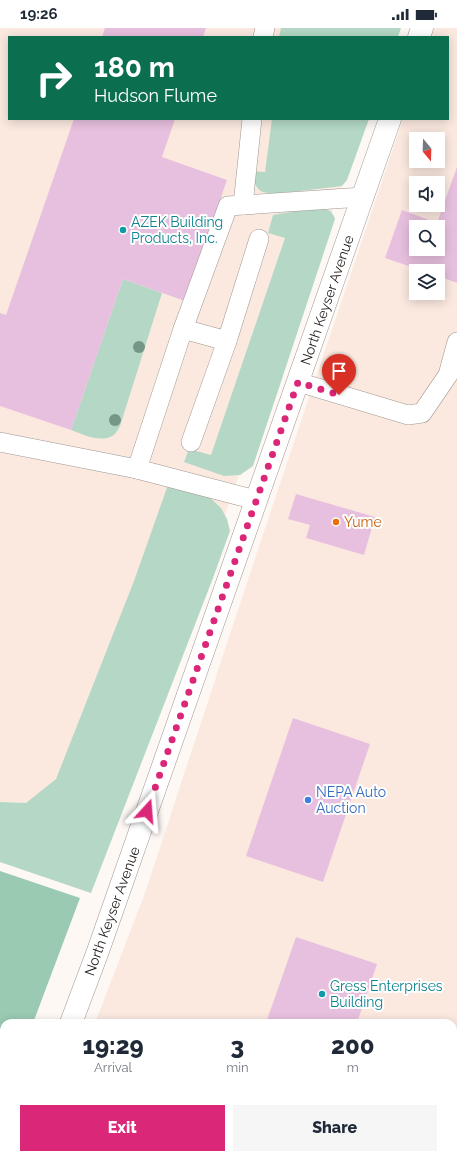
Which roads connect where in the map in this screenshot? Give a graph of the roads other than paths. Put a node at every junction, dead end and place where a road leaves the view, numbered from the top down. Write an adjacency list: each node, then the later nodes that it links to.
1 (252, 120): 4 (lane)
2 (390, 120): 3 (main road, North Keyser Avenue)
3 (363, 197): 4 (lane); 9 (main road, North Keyser Avenue)
4 (243, 205): 6 (lane)
5 (259, 239): 7 (lane)
6 (183, 329): 7 (lane); 12 (lane)
7 (227, 341): 11 (lane)
8 (457, 342): 9 (lane)
9 (298, 382): 13 (main road, North Keyser Avenue)
10 (0, 442): 12 (lane)
11 (191, 442)
12 (137, 469): 13 (lane)
13 (256, 500): 14 (main road, North Keyser Avenue)
14 (72, 1019)

